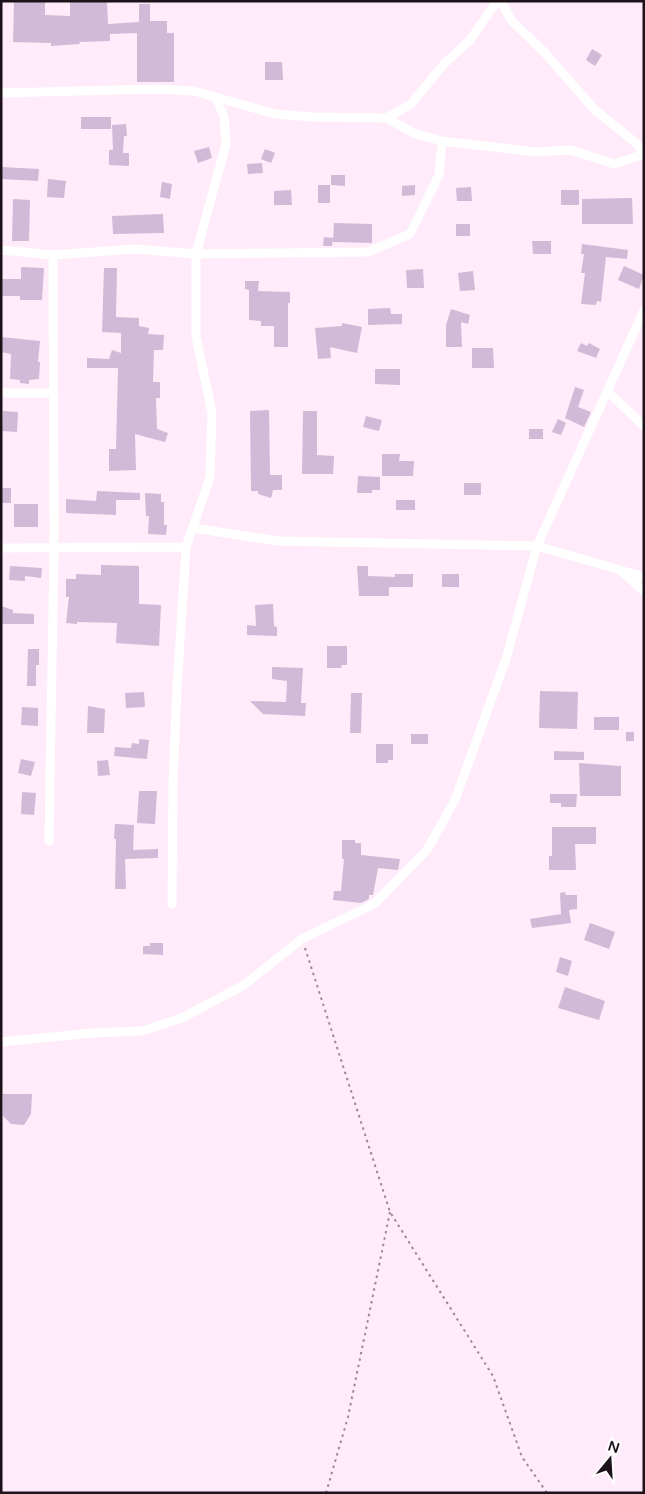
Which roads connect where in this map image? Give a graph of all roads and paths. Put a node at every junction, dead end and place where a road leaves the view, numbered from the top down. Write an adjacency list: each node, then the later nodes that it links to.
1 (497, 1): 5 (street)
2 (501, 1): 7 (street)
3 (1, 93): 4 (street)
4 (216, 98): 5 (street); 9 (street)
5 (386, 118): 6 (street)
6 (442, 141): 7 (street); 9 (street)
7 (644, 153)
8 (1, 250): 10 (street)
9 (196, 254): 10 (street); 16 (street)
10 (53, 255): 13 (street)
11 (644, 310): 12 (street)
12 (608, 391): 15 (street); 17 (street)
13 (52, 392): 14 (street); 20 (street)
14 (1, 393)
15 (644, 426)
16 (193, 528): 17 (street); 18 (street)
17 (537, 546): 21 (street); 26 (street)
18 (186, 547): 20 (street); 25 (street)
19 (1, 548): 20 (street)
20 (54, 549): 24 (street)
21 (620, 570): 22 (street); 23 (street)
22 (644, 577)
23 (644, 591)
24 (49, 841)
25 (172, 904)
26 (302, 939): 27 (street); 28 (path)
27 (1, 1042)
28 (390, 1212): 29 (path); 30 (path)
29 (326, 1493)
30 (547, 1493)

